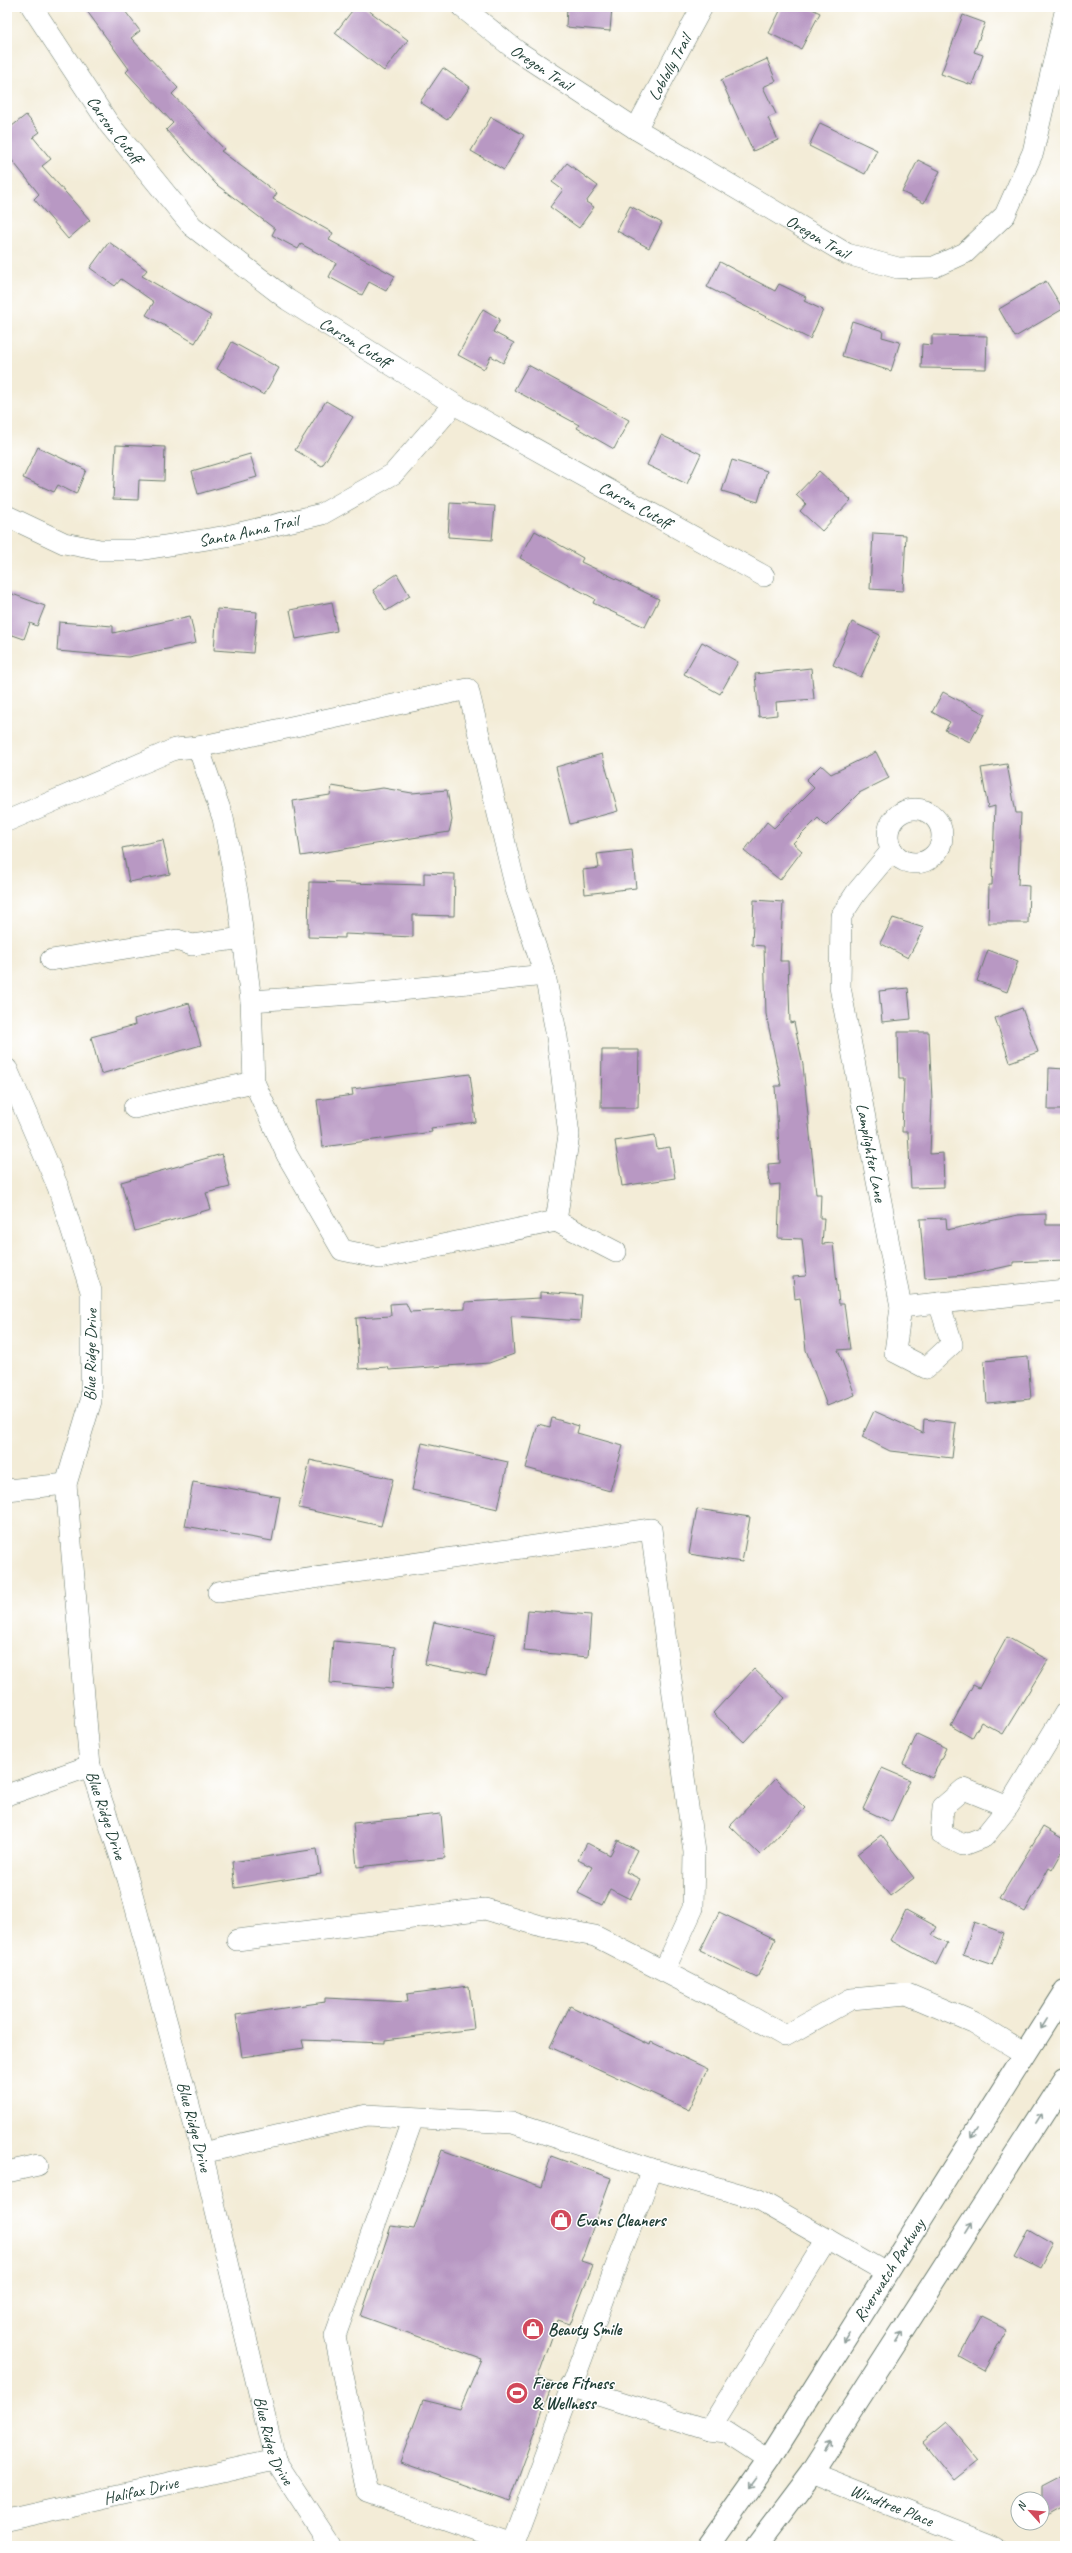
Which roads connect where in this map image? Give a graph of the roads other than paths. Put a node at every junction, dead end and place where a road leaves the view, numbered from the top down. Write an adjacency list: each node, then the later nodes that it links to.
1 (32, 7): 6 (street, Carson Cutoff)
2 (462, 7): 5 (street, Oregon Trail)
3 (702, 7): 5 (street, Loblolly Trail)
4 (1065, 12): 5 (street, Oregon Trail)
5 (636, 129)
6 (454, 404): 7 (street, Santa Anna Trail); 8 (street, Carson Cutoff)
7 (7, 516)
8 (764, 576)
9 (198, 747): 10 (street); 12 (street); 14 (street)
10 (7, 821)
11 (892, 850): 23 (street, Lamplighter Lane)
12 (243, 938): 13 (street); 15 (street)
13 (51, 960)
14 (545, 975): 15 (street); 19 (street)
15 (251, 1001): 17 (street)
16 (7, 1069): 24 (street, Blue Ridge Drive)
17 (254, 1082): 18 (street); 19 (street)
18 (134, 1108)
19 (556, 1222): 20 (street)
20 (616, 1252)
21 (1065, 1290): 22 (street)
22 (939, 1304): 23 (street); 23 (street, Lamplighter Lane)
23 (901, 1307)
24 (66, 1484): 25 (street); 28 (street, Blue Ridge Drive)
25 (7, 1490)
26 (218, 1592): 32 (street)
27 (1065, 1713): 30 (street)
28 (90, 1766): 29 (street); 37 (street, Blue Ridge Drive)
29 (7, 1795)
30 (1008, 1806)
31 (237, 1940): 32 (street)
32 (664, 1972): 34 (street)
33 (1065, 1991): 34 (main road, Riverwatch Parkway, one-way to 34)
34 (1025, 2054): 42 (main road, Riverwatch Parkway, one-way to 42)
35 (1065, 2078): 47 (main road, one-way to 35)
36 (413, 2118): 37 (street); 39 (street); 43 (street)
37 (202, 2153): 45 (street, Blue Ridge Drive)
38 (38, 2165): 40 (street)
39 (652, 2169): 41 (street); 43 (street)
40 (7, 2172)
41 (827, 2239): 42 (street); 44 (street)
42 (886, 2273): 46 (main road, Riverwatch Parkway, one-way to 46)
43 (570, 2386): 44 (street)
44 (709, 2430): 46 (street)
45 (275, 2460): 48 (street, Halifax Drive); 49 (street, Blue Ridge Drive)
46 (770, 2460): 50 (main road, Riverwatch Parkway, one-way to 50)
47 (811, 2473): 51 (main road); 52 (street, Windtree Place)
48 (7, 2520)
49 (331, 2546)
50 (708, 2546)
51 (756, 2546)
52 (995, 2546)

